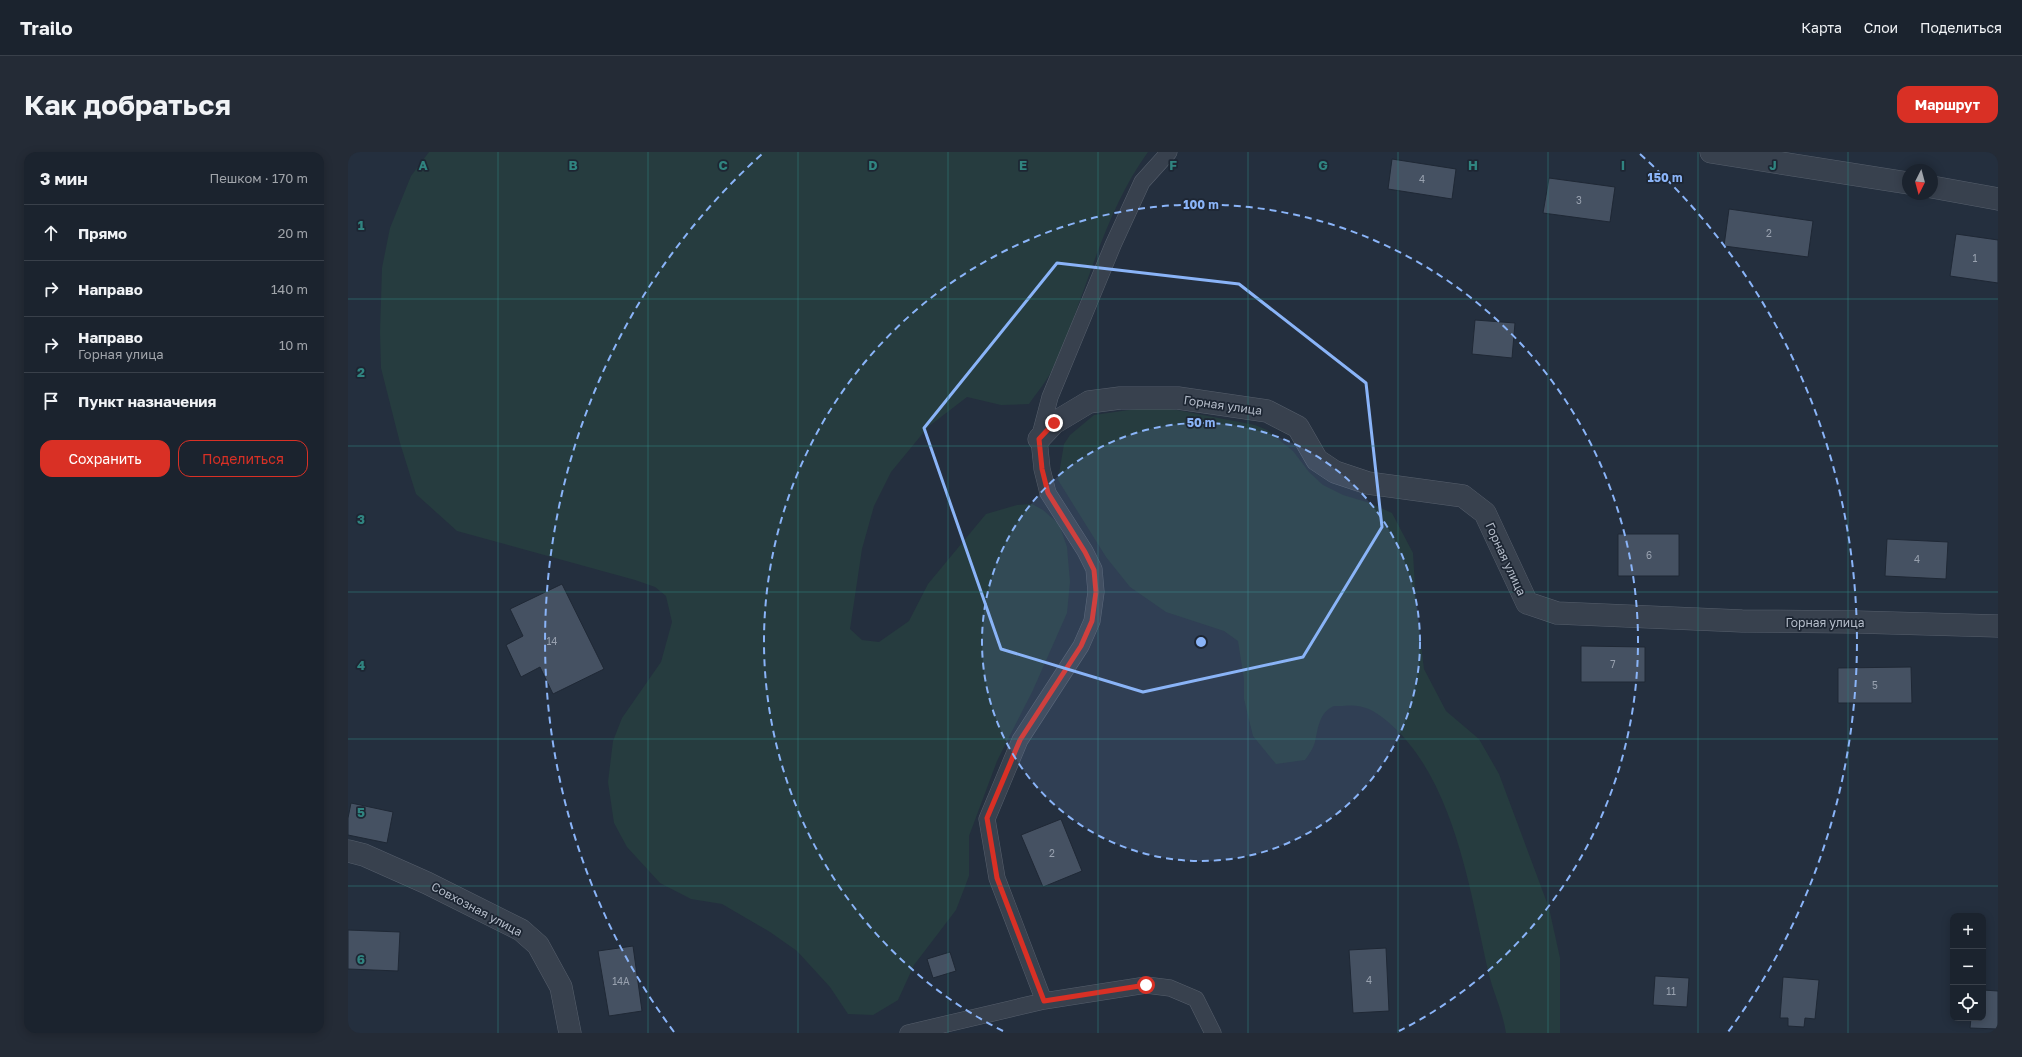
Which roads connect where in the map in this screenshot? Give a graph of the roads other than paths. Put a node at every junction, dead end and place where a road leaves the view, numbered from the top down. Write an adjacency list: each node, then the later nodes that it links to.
1 (1169, 152): 6 (lane)
2 (1711, 152): 3 (street)
3 (1902, 182)
4 (1938, 188): 5 (street)
5 (1998, 199)
6 (1039, 439): 7 (street, Горная улица); 9 (lane)
7 (1998, 626)
8 (348, 851): 10 (street, Совхозная улица)
9 (1044, 1001): 11 (lane); 12 (lane)
10 (570, 1033)
11 (908, 1033)
12 (1213, 1033)

